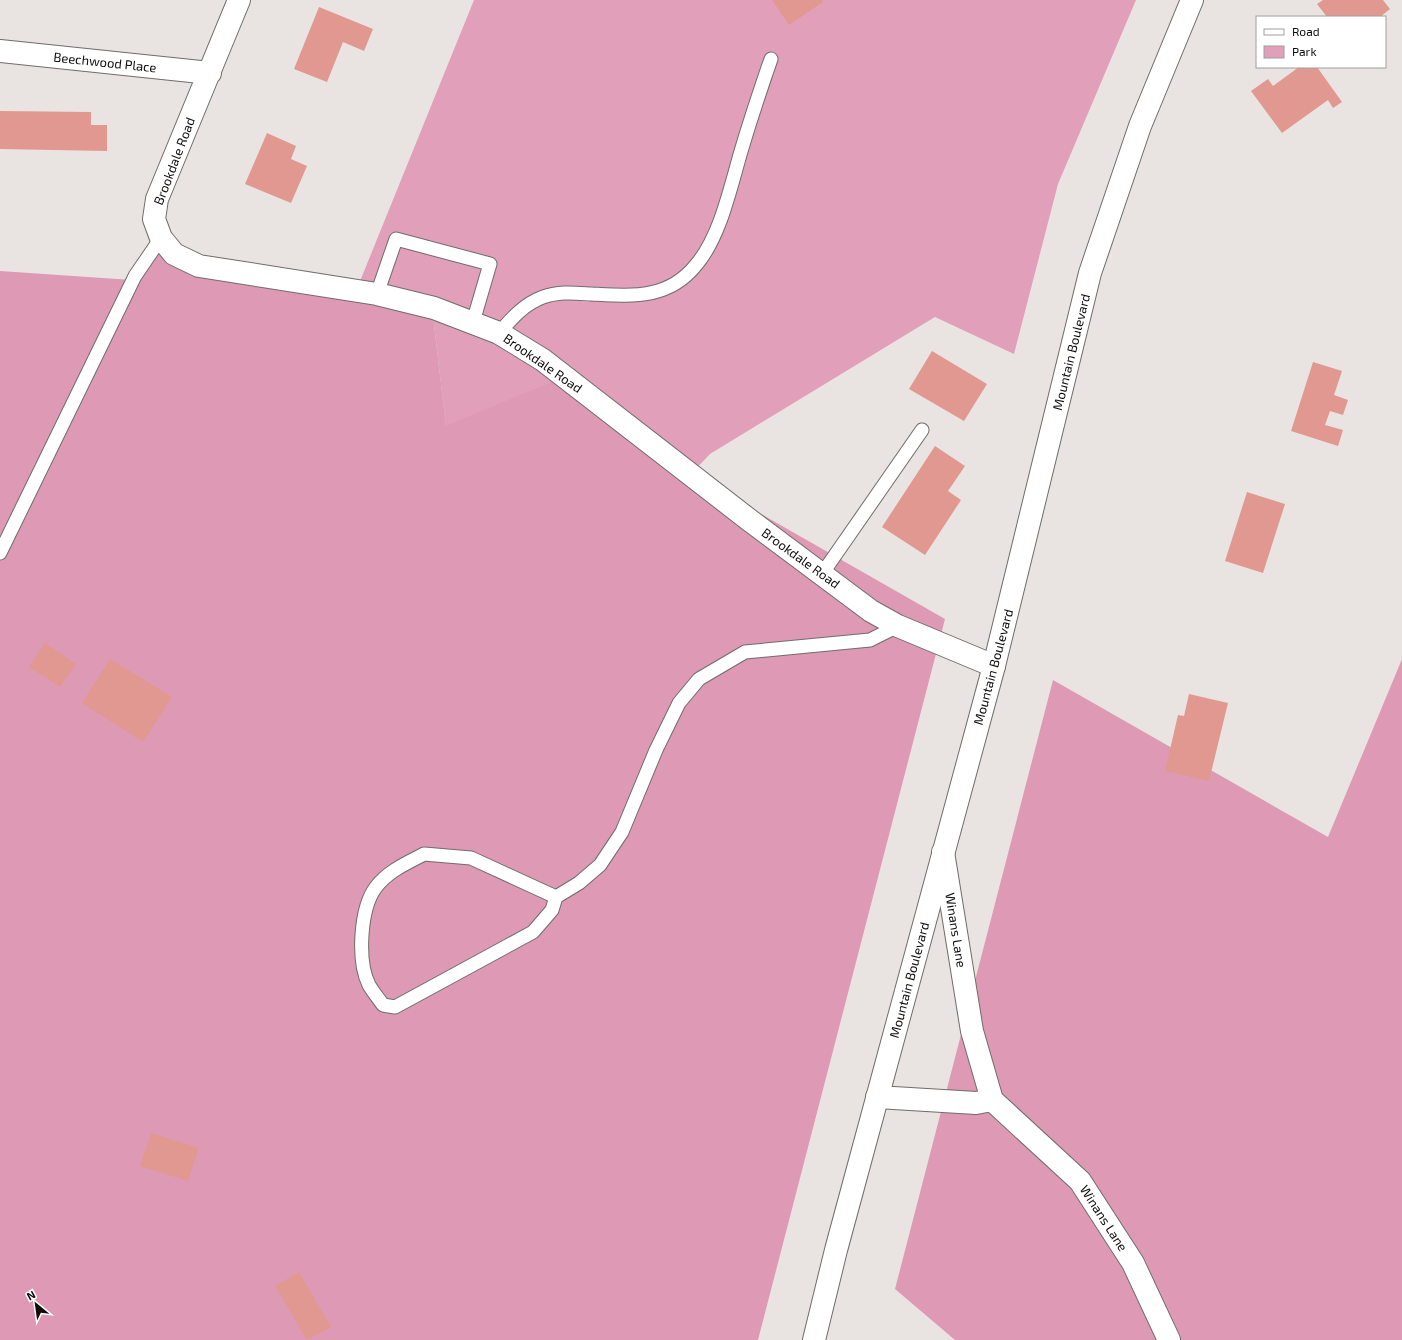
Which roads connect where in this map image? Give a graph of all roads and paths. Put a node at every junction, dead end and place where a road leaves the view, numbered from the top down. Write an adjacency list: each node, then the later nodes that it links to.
1 (239, 0): 5 (street, Brookdale Road)
2 (1192, 0): 14 (street, Mountain Boulevard)
3 (0, 51): 5 (street, Beechwood Place)
4 (771, 59): 9 (lane)
5 (210, 73): 6 (street, Brookdale Road)
6 (161, 238): 7 (street, Brookdale Road); 11 (lane)
7 (377, 294): 8 (street, Brookdale Road); 8 (lane)
8 (473, 322): 9 (street, Brookdale Road)
9 (499, 333): 12 (street, Brookdale Road)
10 (922, 430): 12 (lane)
11 (0, 553)
12 (822, 574): 13 (street, Brookdale Road)
13 (898, 626): 14 (street, Brookdale Road); 16 (lane)
14 (994, 666): 15 (street, Mountain Boulevard)
15 (943, 852): 17 (street, Mountain Boulevard); 18 (street, Winans Lane)
16 (556, 897): 16 (lane)
17 (877, 1097): 18 (street); 19 (street, Mountain Boulevard)
18 (992, 1100): 20 (street, Winans Lane)
19 (814, 1340)
20 (1170, 1340)

